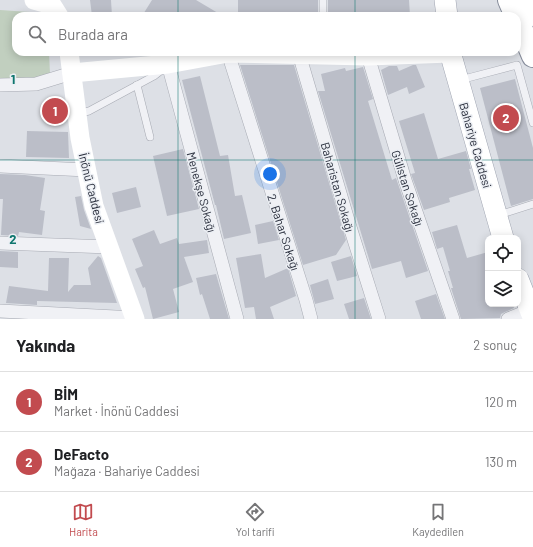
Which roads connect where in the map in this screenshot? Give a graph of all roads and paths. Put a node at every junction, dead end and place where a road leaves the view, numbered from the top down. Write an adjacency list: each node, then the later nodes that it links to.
1 (323, 0): 5 (lane)
2 (445, 0): 6 (main road)
3 (508, 0): 7 (highway)
4 (526, 0): 8 (highway)
5 (324, 12)
6 (446, 12)
7 (514, 12)
8 (533, 15)
9 (521, 28): 16 (highway)
10 (70, 56): 18 (main road, İnönü Caddesi)
11 (212, 56): 17 (main road)
12 (229, 56): 37 (street, 2. Bahar Sokağı)
13 (300, 56): 38 (street, Baharistan Sokağı)
14 (368, 56): 39 (street, Gülistan Sokağı)
15 (451, 56): 19 (main road, Bahariye Caddesi)
16 (533, 56)
17 (168, 64): 18 (main road); 21 (lane); 36 (street, Menekşe Sokağı)
18 (72, 73): 20 (street); 22 (main road, İnönü Caddesi)
19 (458, 81): 23 (lane); 28 (main road, Bahariye Caddesi)
20 (0, 85)
21 (137, 85): 22 (lane); 24 (lane)
22 (77, 114): 26 (main road, İnönü Caddesi)
23 (533, 123)
24 (150, 137)
25 (0, 166): 26 (street)
26 (87, 170): 31 (main road, İnönü Caddesi)
27 (533, 204): 28 (lane)
28 (496, 215): 29 (main road, Bahariye Caddesi)
29 (502, 235)
30 (0, 243): 31 (street)
31 (109, 247): 35 (main road, İnönü Caddesi)
32 (521, 286): 34 (main road)
33 (0, 311): 35 (street)
34 (532, 315): 40 (street)
35 (135, 318)
36 (237, 319)
37 (311, 319)
38 (379, 319)
39 (453, 319)
40 (508, 319)

